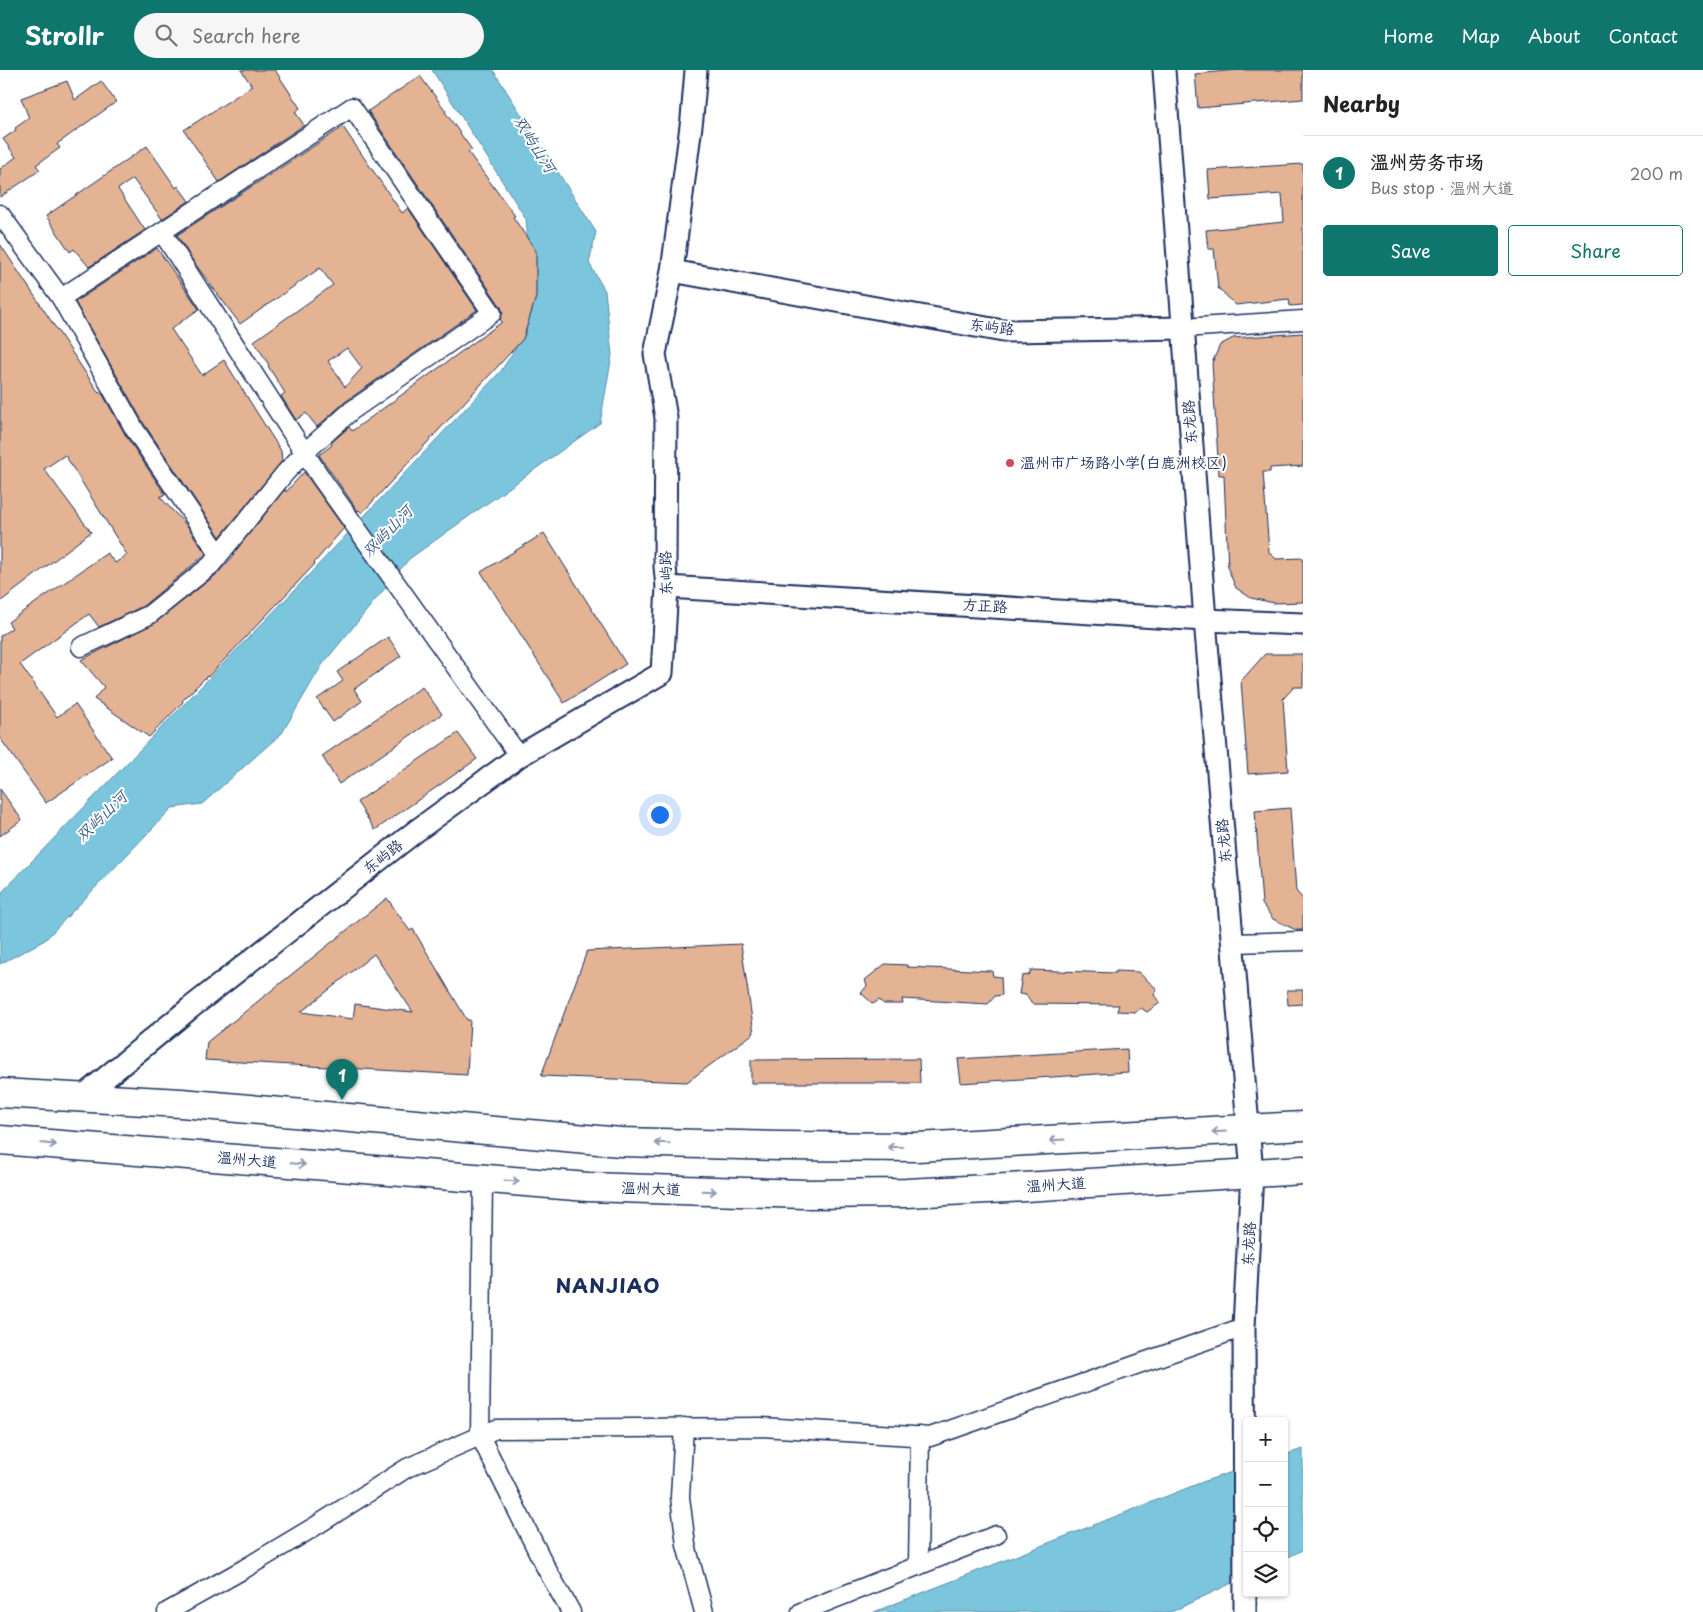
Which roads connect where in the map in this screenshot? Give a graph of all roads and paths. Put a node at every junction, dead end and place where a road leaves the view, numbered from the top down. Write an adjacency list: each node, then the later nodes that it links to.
1 (696, 70): 5 (street)
2 (1164, 70): 8 (street, 东龙路)
3 (0, 214): 6 (street)
4 (162, 232): 6 (street); 9 (street); 9 (street)
5 (672, 271): 8 (street, 东屿路); 11 (street, 东屿路)
6 (61, 298): 10 (street)
7 (1303, 320): 8 (street)
8 (1183, 328): 12 (street, 东龙路)
9 (305, 452): 10 (street); 15 (street)
10 (219, 554): 14 (street)
11 (668, 587): 12 (street, 方正路); 15 (street, 东屿路)
12 (1205, 620): 13 (street, 方正路); 17 (street, 东龙路)
13 (1303, 624)
14 (81, 647)
15 (518, 756): 19 (street, 东屿路)
16 (1303, 942): 17 (street)
17 (1233, 943): 21 (street, 东龙路)
18 (0, 1093): 19 (main road)
19 (81, 1098): 21 (main road, one-way to 19)
20 (1303, 1126): 21 (main road)
21 (1249, 1130): 24 (street, 东龙路)
22 (0, 1140): 25 (main road, 温州大道, one-way to 25)
23 (1303, 1170): 24 (main road, 温州大道)
24 (1252, 1172): 25 (main road, 温州大道, one-way to 24); 26 (street, 东龙路)
25 (483, 1178): 28 (street)
26 (1244, 1327): 29 (street); 31 (street, 东龙路)
27 (684, 1427): 28 (street); 29 (street); 36 (street)
28 (480, 1436): 34 (street); 35 (street)
29 (920, 1436): 32 (street)
30 (996, 1535): 32 (street)
31 (1246, 1552)
32 (918, 1566): 37 (street)
33 (1246, 1597): 38 (street, 东龙路)
34 (167, 1612)
35 (571, 1612)
36 (704, 1612)
37 (802, 1612)
38 (1246, 1612)

